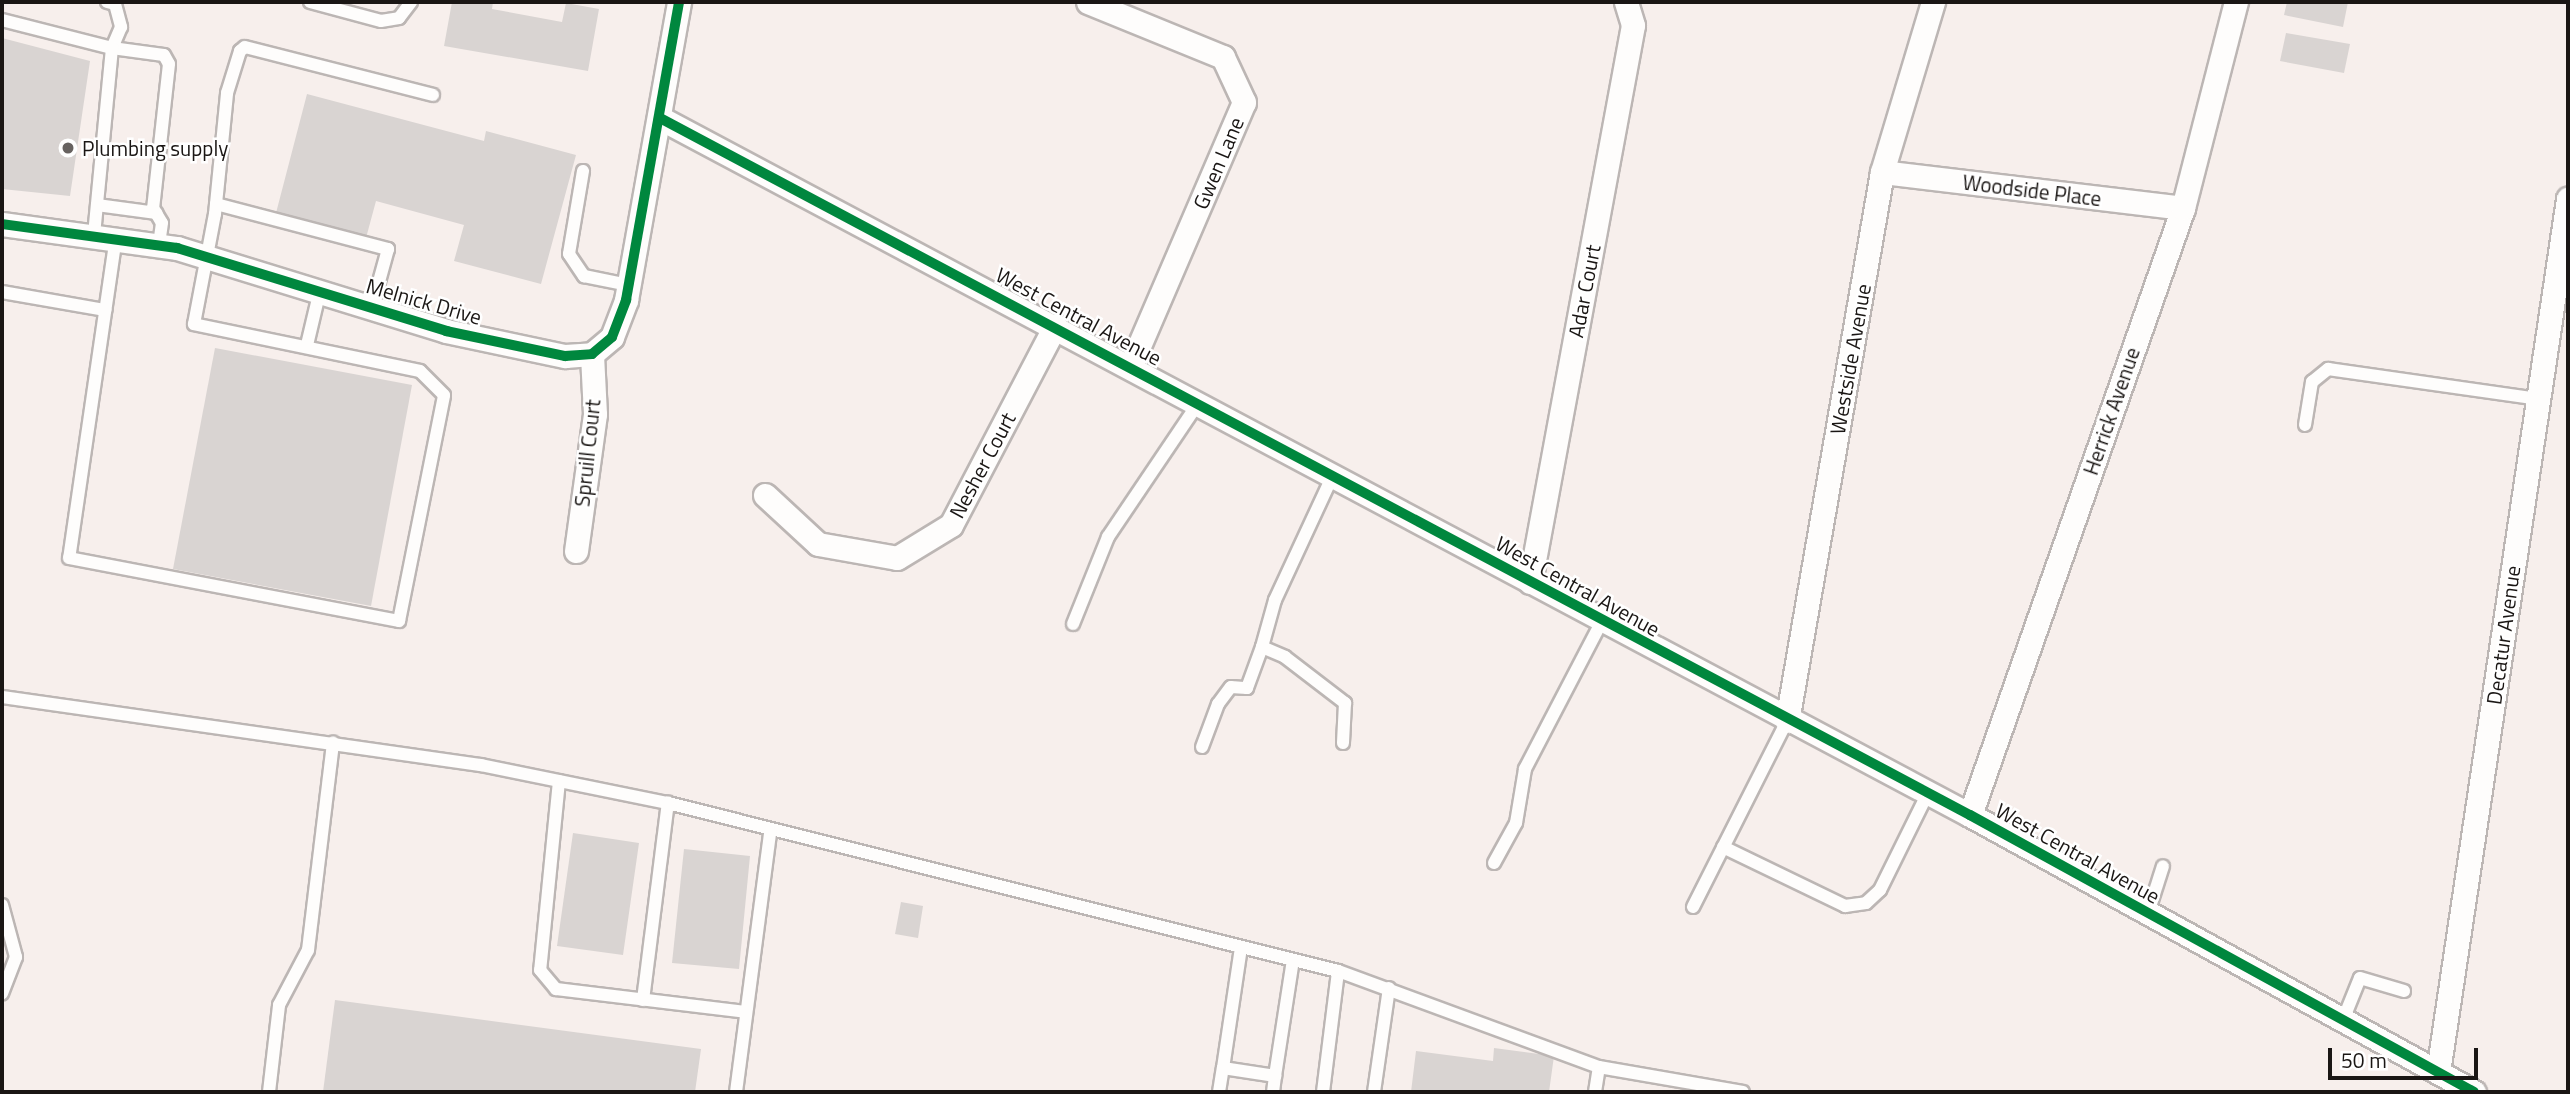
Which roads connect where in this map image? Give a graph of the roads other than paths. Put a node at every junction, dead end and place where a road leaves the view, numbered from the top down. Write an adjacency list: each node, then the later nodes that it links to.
1 (107, 2): 10 (lane)
2 (310, 2): 3 (lane)
3 (411, 2)
4 (680, 2): 12 (street)
5 (1087, 2): 32 (street, Gwen Lane)
6 (1626, 2): 39 (street, Adar Court)
7 (1933, 2): 14 (street, Westside Avenue)
8 (2236, 2): 18 (street, Herrick Avenue)
9 (2, 20): 10 (lane)
10 (112, 48): 17 (lane); 19 (lane)
11 (433, 95): 16 (lane)
12 (660, 118): 24 (street); 29 (street, West Central Avenue)
13 (583, 171): 24 (lane)
14 (1882, 172): 18 (street, Woodside Place); 44 (street, Westside Avenue)
15 (2568, 199): 33 (street, Decatur Avenue)
16 (216, 204): 23 (lane); 27 (lane)
17 (97, 205): 19 (lane); 21 (lane)
18 (2183, 208): 51 (street, Herrick Avenue)
19 (156, 214): 22 (lane)
20 (2, 224): 21 (street, Melnick Drive)
21 (105, 235): 22 (street, Melnick Drive); 28 (lane)
22 (159, 245): 23 (street, Melnick Drive)
23 (207, 258): 25 (street, Melnick Drive); 30 (lane)
24 (629, 285): 31 (street)
25 (320, 290): 27 (street, Melnick Drive); 30 (lane)
26 (2, 292): 28 (lane)
27 (372, 307): 31 (street, Melnick Drive)
28 (105, 310): 30 (lane)
29 (1055, 326): 32 (street, West Central Avenue); 37 (street, Nesher Court)
30 (307, 345)
31 (592, 354): 38 (street, Spruill Court)
32 (1131, 365): 34 (street, West Central Avenue)
33 (2538, 399): 35 (lane); 70 (street, Decatur Avenue)
34 (1199, 402): 36 (street, West Central Avenue); 41 (lane)
35 (2305, 425)
36 (1333, 475): 39 (street, West Central Avenue); 42 (lane)
37 (765, 495)
38 (576, 551)
39 (1530, 582): 40 (street, West Central Avenue)
40 (1602, 621): 44 (street, West Central Avenue); 54 (lane)
41 (1073, 624)
42 (1262, 647): 46 (lane); 47 (lane)
43 (2, 697): 45 (lane)
44 (1787, 721): 49 (street, West Central Avenue); 53 (lane)
45 (333, 742): 48 (lane); 72 (lane)
46 (1343, 743)
47 (1202, 747)
48 (559, 781): 50 (lane); 65 (lane)
49 (1928, 793): 51 (street, West Central Avenue); 53 (lane)
50 (668, 803): 52 (lane); 65 (lane)
51 (1969, 815): 58 (street, West Central Avenue)
52 (769, 832): 59 (lane); 66 (lane)
53 (1723, 846): 57 (lane)
54 (1494, 863)
55 (2164, 866): 58 (lane)
56 (2, 905): 64 (lane)
57 (1693, 906)
58 (2148, 913): 67 (street, West Central Avenue)
59 (1241, 947): 60 (lane); 68 (lane)
60 (1293, 960): 61 (lane); 71 (lane)
61 (1338, 971): 62 (lane); 76 (lane)
62 (1389, 988): 69 (lane); 77 (lane)
63 (2404, 991): 67 (lane)
64 (2, 993)
65 (643, 1000): 66 (lane)
66 (746, 1012): 73 (lane)
67 (2343, 1020): 70 (street, West Central Avenue)
68 (1223, 1068): 71 (lane); 74 (lane)
69 (1599, 1068): 78 (lane); 79 (lane)
70 (2438, 1072): 80 (street, West Central Avenue)
71 (1275, 1076): 75 (lane)
72 (268, 1092)
73 (736, 1092)
74 (1219, 1092)
75 (1273, 1092)
76 (1323, 1092)
77 (1374, 1092)
78 (1595, 1092)
79 (1743, 1092)
80 (2474, 1092)

